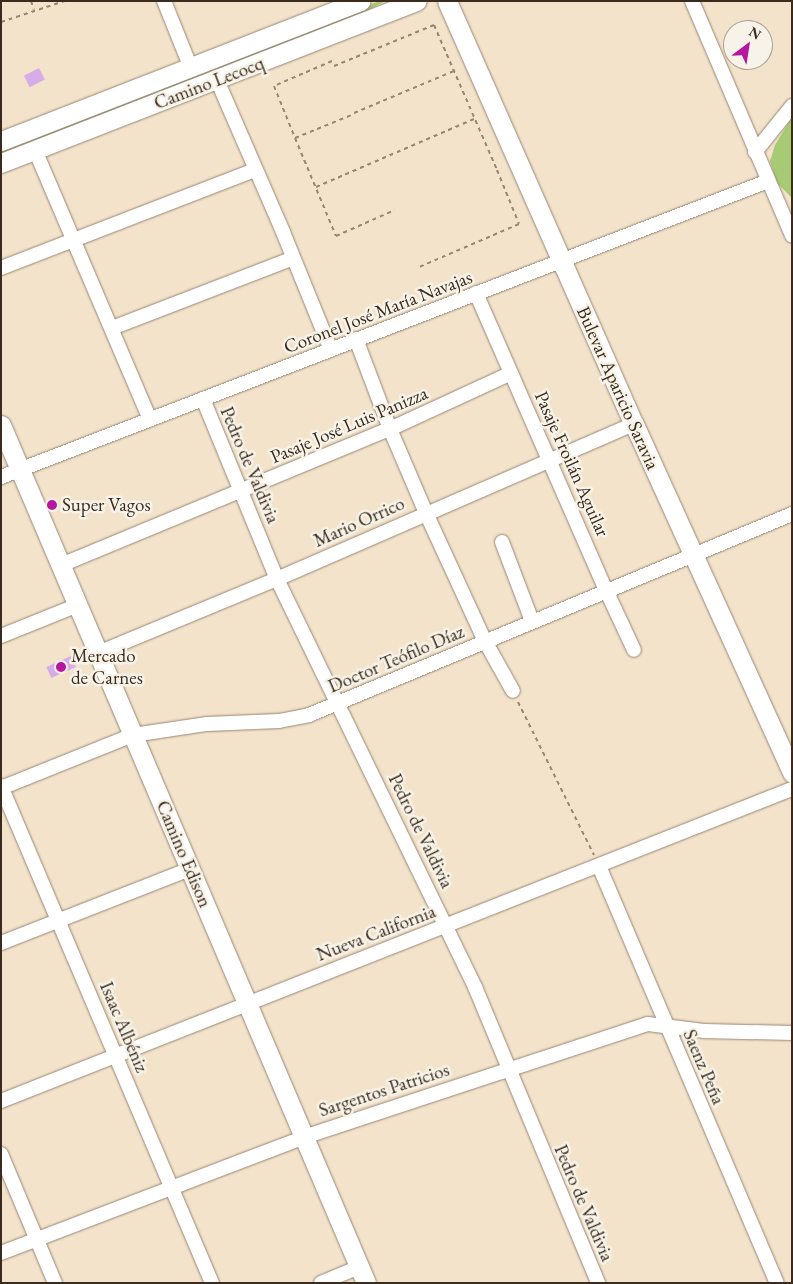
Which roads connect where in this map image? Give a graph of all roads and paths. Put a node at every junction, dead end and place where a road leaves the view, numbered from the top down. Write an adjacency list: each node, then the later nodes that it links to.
1 (31, 1): 8 (path)
2 (65, 1): 8 (path)
3 (164, 1): 12 (street)
4 (361, 1): 12 (street, Camino Lecocq)
5 (417, 1): 14 (street, Camino Lecocq)
6 (447, 1): 30 (street, Bulevar Aparicio Saravia)
7 (692, 1): 20 (street)
8 (34, 10): 9 (path)
9 (1, 22)
10 (332, 61): 17 (path)
11 (334, 66): 13 (path)
12 (191, 68): 18 (street, Camino Lecocq)
13 (454, 71): 16 (path); 17 (path)
14 (217, 80): 19 (street, Camino Lecocq); 22 (street)
15 (792, 106): 20 (street)
16 (475, 118): 24 (path); 31 (path)
17 (296, 138): 24 (path)
18 (1, 141)
19 (35, 150): 21 (street, Camino Lecocq); 28 (street)
20 (755, 152): 23 (street)
21 (1, 163)
22 (255, 170): 28 (street); 29 (street)
23 (768, 181): 25 (street); 30 (street, Coronel José María Navajas)
24 (316, 187): 26 (path)
25 (785, 207): 27 (street)
26 (395, 210)
27 (792, 236)
28 (75, 241): 32 (street); 34 (street)
29 (293, 258): 34 (street); 36 (street)
30 (562, 262): 33 (street, Coronel José María Navajas); 40 (street, Bulevar Aparicio Saravia)
31 (419, 267)
32 (1, 268)
33 (476, 293): 35 (street, Coronel José María Navajas); 37 (street, Pasaje Froilán Aguilar)
34 (112, 328): 39 (street)
35 (356, 339): 36 (street, Coronel José María Navajas); 42 (street)
36 (331, 350): 38 (street, Coronel José María Navajas)
37 (512, 373): 42 (street, Pasaje José Luis Panizza); 43 (street, Pasaje Froilán Aguilar)
38 (203, 399): 39 (street, Coronel José María Navajas); 46 (street, Pedro de Valdivia)
39 (150, 419): 44 (street, Coronel José María Navajas)
40 (634, 424): 43 (street, Mario Orrico); 50 (street, Bulevar Aparicio Saravia)
41 (1, 426): 44 (street, Camino Edison)
42 (390, 429): 46 (street, Pasaje José Luis Panizza); 47 (street)
43 (550, 459): 47 (street, Mario Orrico); 53 (street, Pasaje Froilán Aguilar)
44 (20, 469): 45 (street, Coronel José María Navajas); 51 (street, Camino Edison)
45 (1, 477)
46 (241, 491): 51 (street, Pasaje José Luis Panizza); 52 (street, Pedro de Valdivia)
47 (426, 513): 52 (street, Mario Orrico); 57 (street)
48 (792, 514): 50 (street, Doctor Teófilo Díaz)
49 (502, 542): 55 (street)
50 (693, 554): 53 (street, Doctor Teófilo Díaz); 63 (street, Bulevar Aparicio Saravia)
51 (61, 565): 54 (street, Camino Edison)
52 (277, 579): 59 (street, Mario Orrico); 61 (street, Pedro de Valdivia)
53 (606, 590): 55 (street, Doctor Teófilo Díaz); 58 (street, Pasaje Froilán Aguilar)
54 (78, 605): 56 (street); 59 (street, Camino Edison)
55 (532, 621): 57 (street, Doctor Teófilo Díaz)
56 (1, 636)
57 (485, 641): 60 (street); 61 (street, Doctor Teófilo Díaz)
58 (634, 650)
59 (98, 653): 62 (street, Camino Edison)
60 (513, 691): 66 (path)
61 (337, 705): 62 (street, Doctor Teófilo Díaz); 69 (street, Pedro de Valdivia)
62 (133, 735): 64 (street, Doctor Teófilo Díaz); 67 (street, Camino Edison)
63 (792, 772)
64 (1, 787): 68 (street, Isaac Albéniz)
65 (792, 789): 66 (street, Nueva California)
66 (599, 866): 69 (street, Nueva California); 72 (street, Saenz Peña)
67 (190, 869): 68 (street); 71 (street, Camino Edison)
68 (58, 921): 70 (street); 74 (street, Isaac Albéniz)
69 (446, 925): 71 (street, Nueva California); 75 (street, Pedro de Valdivia)
70 (1, 943)
71 (247, 1004): 74 (street, Nueva California); 77 (street, Camino Edison)
72 (665, 1024): 73 (street, Sargentos Patricios); 75 (street, Sargentos Patricios); 87 (street, Saenz Peña)
73 (792, 1033)
74 (116, 1056): 76 (street, Nueva California); 79 (street, Isaac Albéniz)
75 (508, 1069): 77 (street, Sargentos Patricios); 86 (street, Pedro de Valdivia)
76 (1, 1101)
77 (304, 1137): 79 (street, Sargentos Patricios); 82 (street, Camino Edison)
78 (1, 1154): 80 (street)
79 (171, 1186): 80 (street, Sargentos Patricios); 84 (street, Isaac Albéniz)
80 (38, 1240): 81 (street, Sargentos Patricios); 83 (street)
81 (1, 1253)
82 (363, 1275): 85 (street)
83 (55, 1283)
84 (212, 1283)
85 (321, 1283)
86 (598, 1283)
87 (777, 1283)

